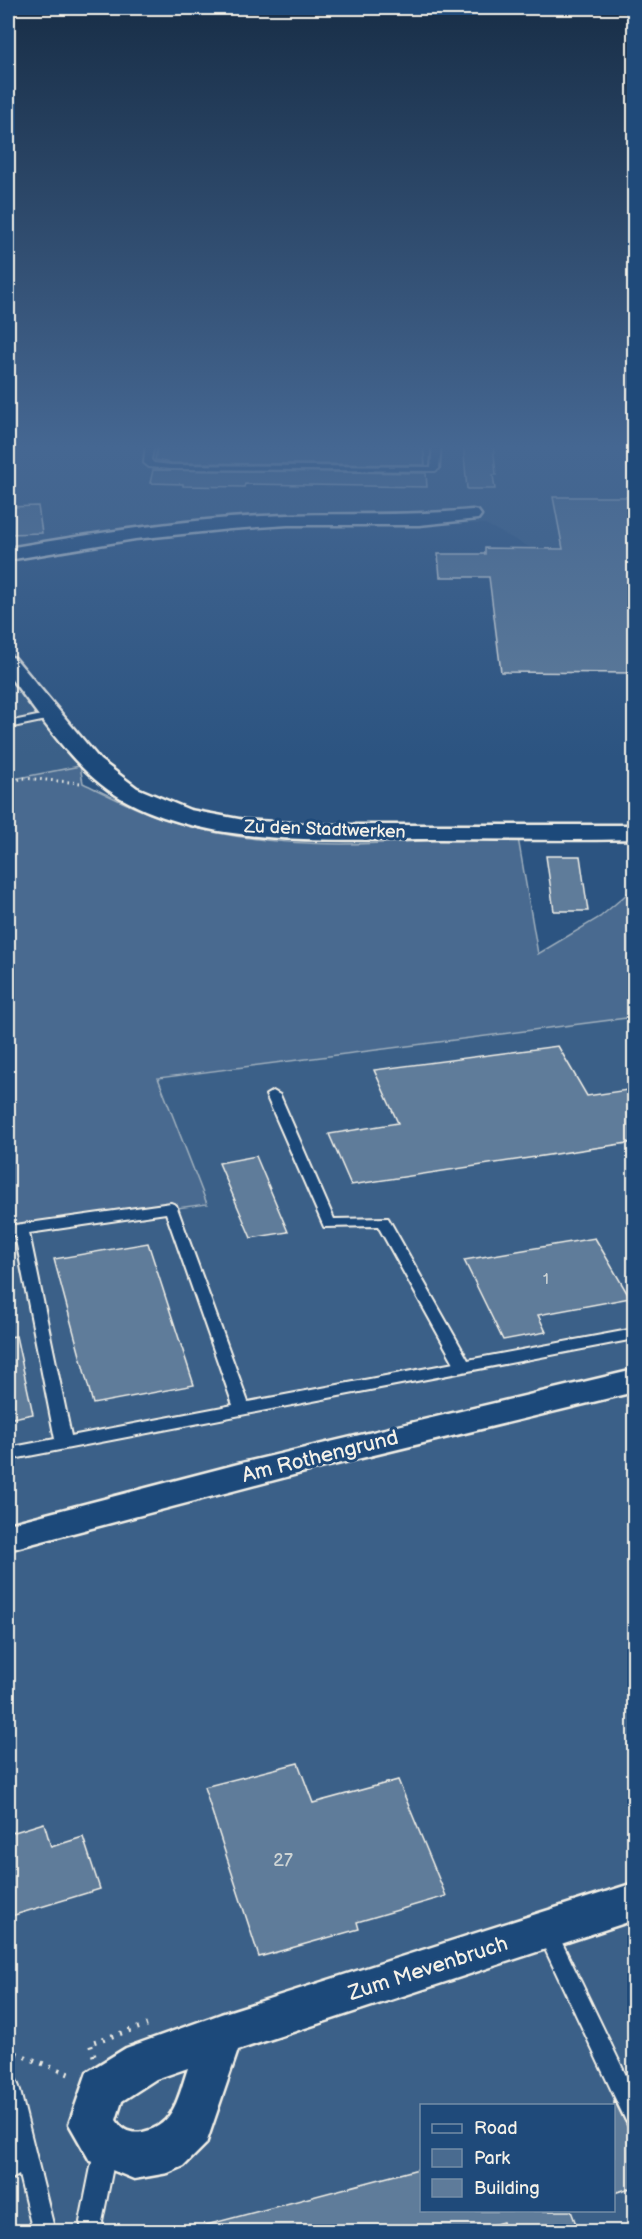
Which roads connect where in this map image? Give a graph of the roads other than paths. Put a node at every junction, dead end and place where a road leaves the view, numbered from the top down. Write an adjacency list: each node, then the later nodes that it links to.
1 (45, 547): 2 (street)
2 (8, 554)
3 (8, 662): 4 (street, Zu den Stadtwerken)
4 (52, 716): 5 (lane); 6 (street, Zu den Stadtwerken)
5 (8, 725)
6 (634, 832)
7 (273, 1095): 10 (lane)
8 (14, 1231): 12 (lane); 13 (lane)
9 (634, 1334): 10 (lane)
10 (464, 1366): 12 (lane)
11 (634, 1381): 15 (street, Am Rothengrund)
12 (242, 1409): 13 (lane)
13 (64, 1443): 14 (lane)
14 (8, 1454)
15 (8, 1537)
16 (634, 1902): 17 (street, Zum Mevenbruch)
17 (546, 1930): 18 (street, Zum Mevenbruch); 20 (lane)
18 (221, 2035): 21 (street, Zum Mevenbruch); 21 (street)
19 (8, 2088): 22 (lane)
20 (634, 2114)
21 (106, 2145): 24 (lane)
22 (16, 2164): 23 (lane)
23 (44, 2232)
24 (94, 2232)

